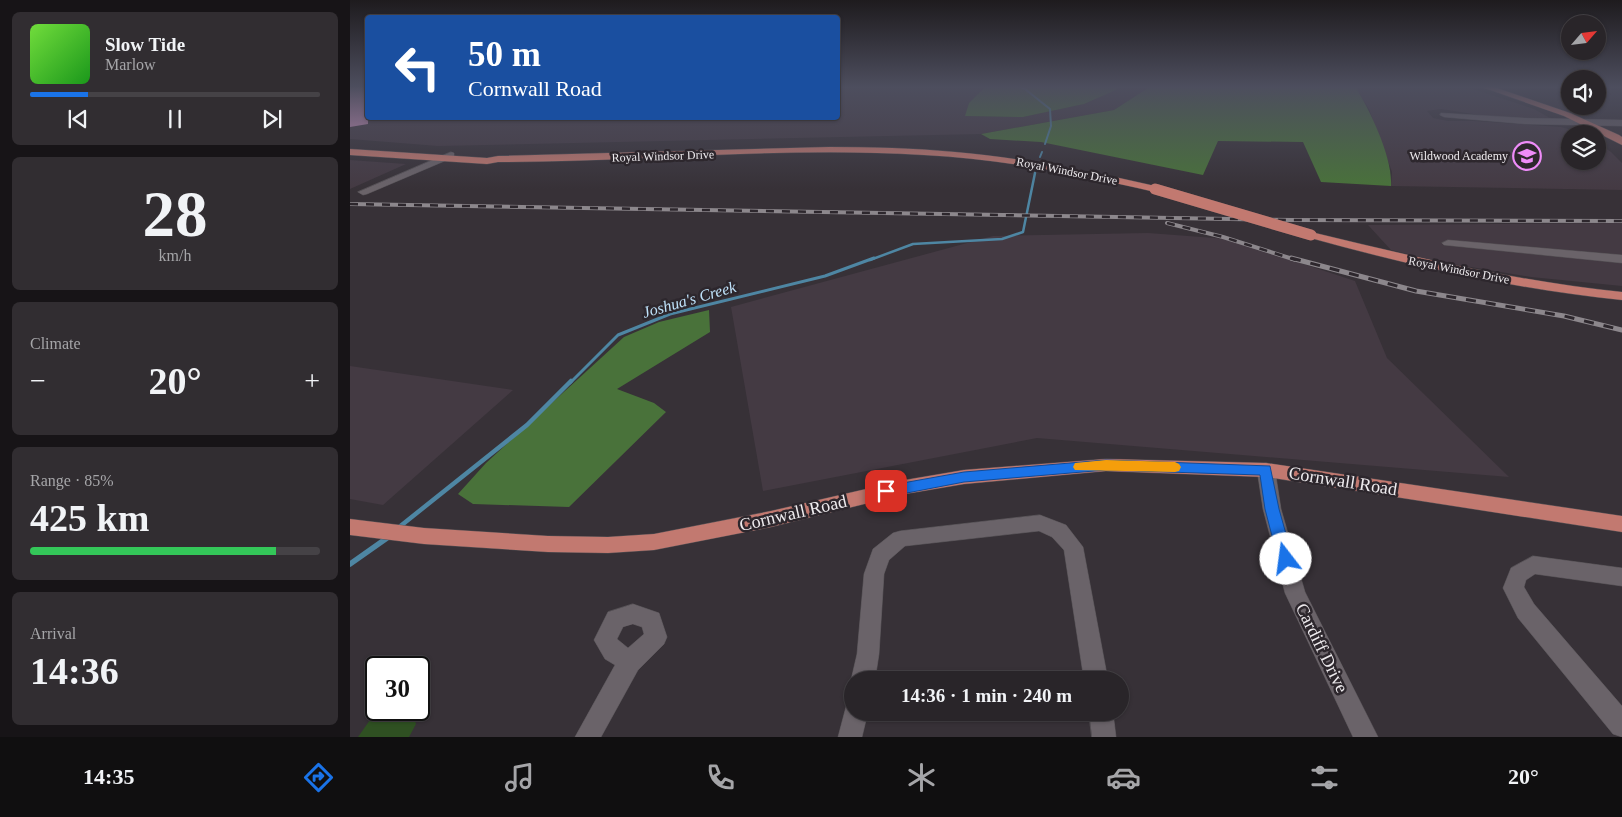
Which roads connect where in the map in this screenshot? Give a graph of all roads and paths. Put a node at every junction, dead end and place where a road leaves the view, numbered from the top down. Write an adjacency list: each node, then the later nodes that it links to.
1 (1502, 120): 4 (street)
2 (1573, 120): 4 (main road)
3 (1584, 120): 5 (main road)
4 (1577, 122): 5 (street); 7 (main road)
5 (1588, 122): 6 (street); 7 (main road)
6 (1622, 123)
7 (1622, 142)
8 (350, 148): 10 (main road, Royal Windsor Drive)
9 (350, 152): 11 (main road, Royal Windsor Drive)
10 (451, 155): 11 (street); 12 (main road, Royal Windsor Drive)
11 (439, 159): 12 (main road, Royal Windsor Drive); 13 (street)
12 (498, 159): 16 (main road, Royal Windsor Drive, bridge)
13 (363, 192)
14 (1448, 243): 15 (street)
15 (1622, 258)
16 (1622, 296)
17 (1266, 470): 18 (main road, Cornwall Road); 19 (main road, Cornwall Road); 30 (street, Cardiff Drive)
18 (1622, 524)
19 (353, 528)
20 (1622, 577): 26 (street)
21 (630, 662): 27 (street)
22 (865, 671): 23 (street)
23 (1094, 671)
24 (854, 721): 28 (street)
25 (1102, 721): 29 (street)
26 (1622, 724)
27 (587, 737)
28 (850, 737)
29 (1104, 737)
30 (1366, 737)

